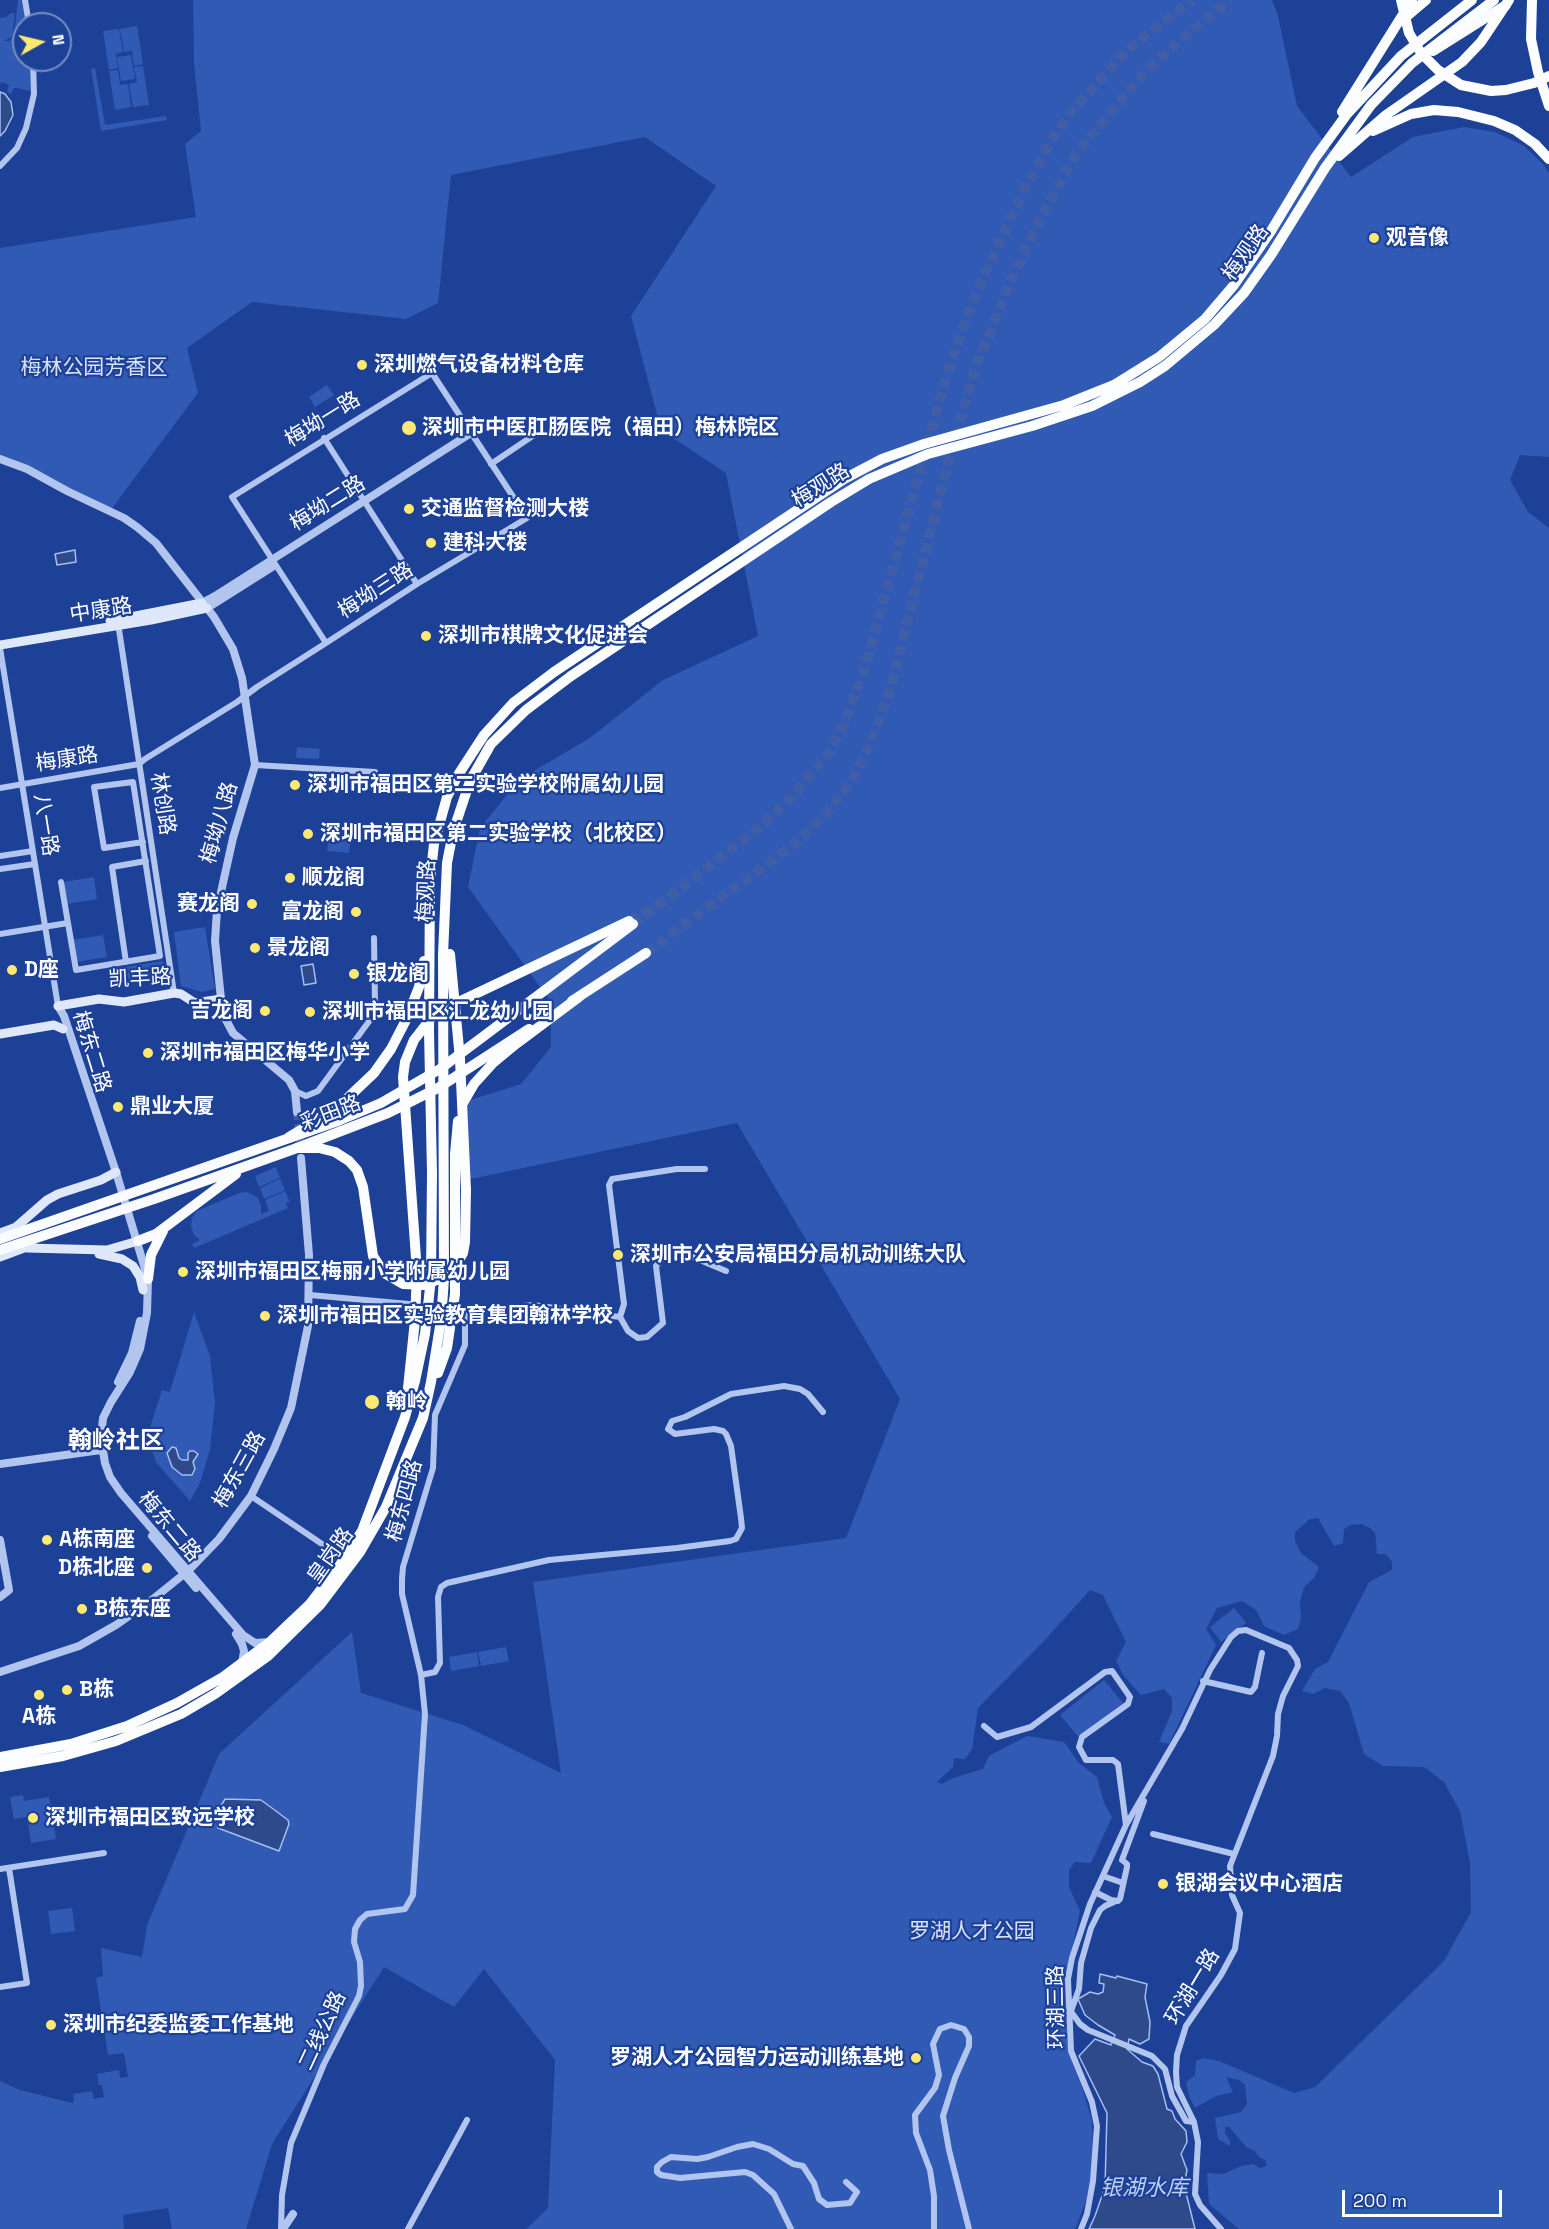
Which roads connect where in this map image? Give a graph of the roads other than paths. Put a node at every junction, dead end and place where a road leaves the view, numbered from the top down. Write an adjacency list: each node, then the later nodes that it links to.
1 (1401, 0): 11 (highway)
2 (1412, 0): 8 (highway)
3 (1426, 0): 8 (highway)
4 (1472, 0): 14 (highway, 梅观路)
5 (1494, 0): 9 (highway, 梅观路)
6 (1511, 0): 9 (main road); 13 (highway)
7 (1532, 0): 12 (highway)
8 (1387, 39): 14 (highway)
9 (1412, 63): 17 (highway, 梅观路)
10 (33, 72): 16 (street)
11 (1549, 76)
12 (1549, 106)
13 (1355, 142): 15 (highway); 17 (highway)
14 (1315, 158): 45 (highway, 梅观路)
15 (1549, 159)
16 (0, 166)
17 (1325, 168): 44 (highway, 梅观路)
18 (540, 423): 22 (street)
19 (473, 436): 20 (street, 梅坳一路); 22 (street); 23 (street, 梅坳二路)
20 (324, 438): 23 (street); 24 (street, 梅坳一路)
21 (0, 459): 26 (street, 梅坳八路)
22 (491, 464): 25 (street, 梅坳三路)
23 (366, 504): 24 (street, 梅坳二路); 25 (street)
24 (274, 562): 26 (street, 梅坳二路); 29 (street)
25 (417, 584): 29 (street, 梅坳三路)
26 (205, 605): 27 (main road, 中康路); 31 (street, 梅坳八路)
27 (118, 623): 28 (main road, 中康路); 30 (main road, 中康路); 32 (street, 林创路)
28 (0, 639)
29 (326, 643): 31 (street, 梅坳三路)
30 (0, 647): 35 (street, 八一路)
31 (245, 695): 32 (street, 梅坳三路); 33 (street, 梅坳八路)
32 (139, 764): 35 (street, 梅康路); 53 (street, 林创路)
33 (255, 765): 34 (street); 55 (street, 梅坳八路)
34 (375, 772)
35 (23, 784): 36 (street, 梅康路); 38 (street, 八一路)
36 (0, 788)
37 (142, 842): 37 (street); 40 (street)
38 (33, 851): 39 (street); 41 (street, 八一路)
39 (0, 856)
40 (146, 861): 52 (street); 52 (street)
41 (35, 864): 42 (street); 48 (street, 八一路)
42 (0, 869)
43 (61, 882): 47 (street)
44 (445, 895): 62 (highway); 67 (highway, 梅观路)
45 (429, 922): 61 (highway); 66 (highway, 梅观路)
46 (631, 922): 61 (main road, 彩田路); 90 (highway)
47 (68, 923): 48 (street); 52 (street)
48 (45, 927): 49 (street); 56 (street, 八一路)
49 (0, 934)
50 (374, 938): 59 (street)
51 (646, 953): 54 (main road, 彩田路)
52 (126, 962)
53 (174, 993): 55 (main road, 凯丰路); 56 (main road, 凯丰路)
54 (579, 997): 62 (main road, 彩田路); 84 (highway)
55 (221, 999): 59 (street, 梅坳八路)
56 (58, 1006): 57 (street, 梅东二路); 65 (street, 梅东二路)
57 (63, 1029): 58 (main road); 65 (street, 梅东二路)
58 (0, 1034)
59 (294, 1091): 60 (street)
60 (297, 1112)
61 (289, 1137): 68 (main road, 彩田路)
62 (299, 1153): 63 (main road, 彩田路); 82 (street, 梅东三路)
63 (247, 1166): 69 (main road); 71 (main road, 彩田路)
64 (705, 1169): 86 (street)
65 (113, 1173): 70 (main road); 74 (street, 梅东二路)
66 (432, 1173): 90 (highway, 皇岗路)
67 (444, 1175): 87 (highway, 皇岗路)
68 (93, 1205): 70 (main road); 73 (main road, 彩田路)
69 (167, 1225): 74 (main road); 80 (main road)
70 (15, 1228): 72 (main road)
71 (64, 1229): 75 (main road); 77 (main road, 彩田路)
72 (0, 1233)
73 (0, 1239)
74 (136, 1242): 76 (main road); 80 (street, 梅东二路); 81 (street, 梅东二路)
75 (27, 1248): 76 (main road); 78 (main road)
76 (85, 1249): 81 (main road)
77 (0, 1250)
78 (0, 1257)
79 (726, 1271): 86 (street)
80 (148, 1279): 92 (street, 梅东二路)
81 (143, 1290): 92 (street, 梅东二路)
82 (310, 1295): 83 (street); 94 (street, 梅东三路)
83 (409, 1304)
84 (454, 1312): 85 (street); 87 (highway)
85 (465, 1312): 86 (street); 89 (street, 梅东四路)
86 (620, 1317)
87 (428, 1399): 91 (highway, 皇岗路)
88 (823, 1412): 103 (street)
89 (435, 1415): 91 (street); 103 (street, 梅东四路)
90 (405, 1417): 99 (highway, 皇岗路)
91 (423, 1418): 107 (highway, 皇岗路)
92 (99, 1450): 93 (street); 97 (street, 梅东二路)
93 (0, 1464)
94 (251, 1496): 96 (street); 97 (street, 梅东三路)
95 (0, 1540): 98 (street)
96 (322, 1544)
97 (186, 1572): 99 (street, 梅东二路); 101 (street, 梅东二路); 102 (street, 梅东三路)
98 (0, 1597)
99 (270, 1642): 101 (highway, 皇岗路)
100 (1262, 1653): 104 (street)
101 (242, 1664): 106 (highway, 皇岗路)
102 (0, 1672)
103 (420, 1675): 127 (street, 二线公路)
104 (1203, 1681): 108 (street); 112 (street, 环湖一路)
105 (984, 1726): 109 (street)
106 (0, 1757)
107 (0, 1767)
108 (1149, 1787): 109 (street, 环湖三路); 116 (street)
109 (1126, 1825): 115 (street, 环湖三路)
110 (1153, 1834): 112 (street)
111 (104, 1853): 113 (street)
112 (1234, 1854): 124 (street, 环湖一路)
113 (9, 1868): 114 (street); 119 (street)
114 (0, 1869)
115 (1103, 1876): 116 (street); 117 (street, 环湖三路)
116 (1124, 1883): 118 (street)
117 (1095, 1892): 118 (street); 120 (street, 环湖三路)
118 (1116, 1901): 120 (street)
119 (0, 1987)
120 (1071, 2012): 121 (street); 122 (street, 环湖三路)
121 (1088, 2030): 122 (street); 124 (street)
122 (1071, 2037): 132 (street, 环湖三路)
123 (467, 2120): 128 (street)
124 (1194, 2122): 133 (street, 环湖一路)
125 (846, 2182): 129 (street)
126 (292, 2214): 127 (street)
127 (282, 2227)
128 (408, 2229)
129 (791, 2229)
130 (934, 2229): 131 (street)
131 (969, 2229)
132 (1081, 2229)
133 (1221, 2229)

